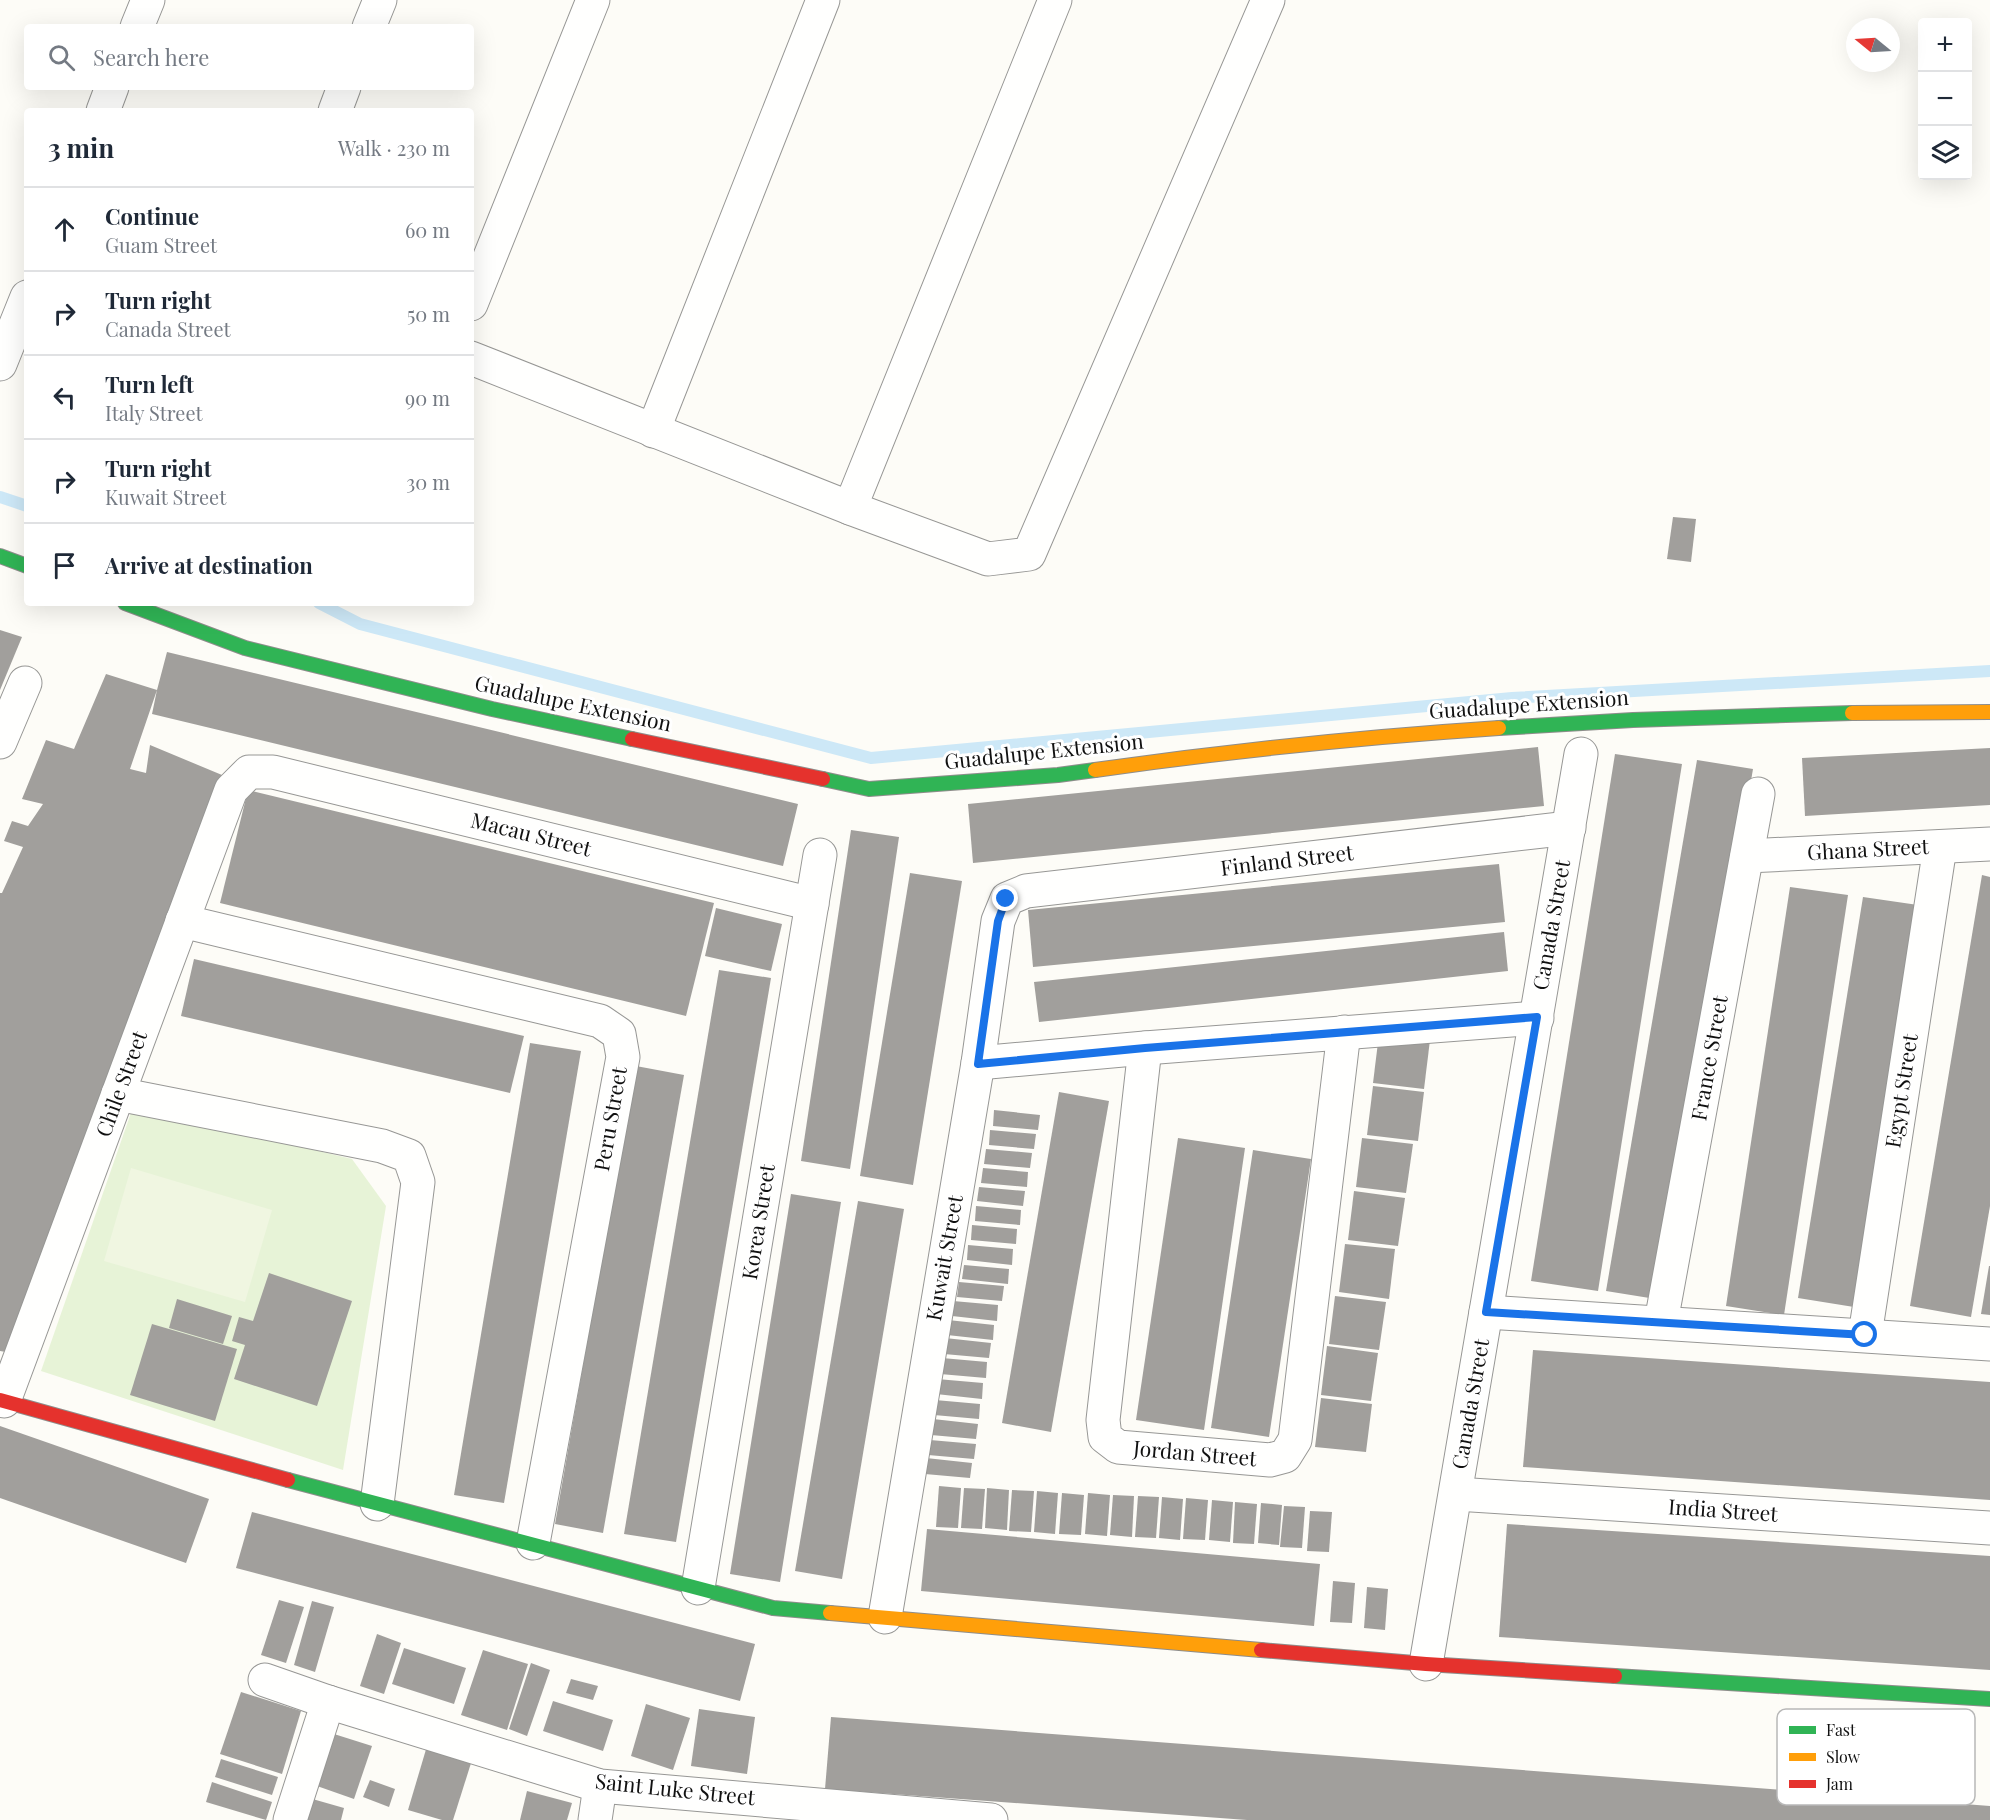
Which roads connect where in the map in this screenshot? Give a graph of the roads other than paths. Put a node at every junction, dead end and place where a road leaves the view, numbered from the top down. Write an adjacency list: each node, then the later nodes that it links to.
1 (148, 0): 7 (street)
2 (380, 0): 8 (street)
3 (593, 0): 13 (street)
4 (824, 0): 17 (street)
5 (1055, 0): 18 (street)
6 (1268, 0): 18 (street)
7 (138, 24)
8 (370, 24)
9 (111, 90): 11 (street)
10 (343, 90): 12 (street)
11 (104, 108)
12 (335, 108)
13 (474, 297)
14 (24, 304): 16 (street)
15 (474, 359): 17 (street)
16 (0, 364)
17 (653, 431): 18 (street)
18 (850, 508)
19 (0, 556): 20 (street)
20 (24, 565)
21 (133, 606): 23 (street, Guadalupe Extension)
22 (24, 683): 24 (street)
23 (1990, 712)
24 (0, 742)
25 (1581, 754): 28 (street, Canada Street)
26 (249, 772): 34 (street, Macau Street); 35 (street, Chile Street)
27 (1758, 794): 32 (street, France Street)
28 (1569, 828): 33 (street, Finland Street); 36 (street, Canada Street)
29 (1990, 844): 30 (street, Ghana Street)
30 (1940, 847): 32 (street, Ghana Street); 43 (street, Egypt Street)
31 (820, 855): 34 (street, Korea Street)
32 (1747, 856): 42 (street, France Street)
33 (1006, 899): 39 (street, Kuwait Street)
34 (812, 904): 50 (street, Korea Street)
35 (182, 921): 40 (street, Chile Street); 49 (street, Peru Street)
36 (1537, 1017): 37 (street); 41 (street, Canada Street)
37 (1344, 1032): 38 (street); 38 (street, Jordan Street)
38 (1145, 1048): 39 (street)
39 (978, 1064): 51 (street, Kuwait Street)
40 (118, 1094): 45 (street, Chile Street); 47 (street)
41 (1486, 1312): 42 (street); 46 (street, Canada Street)
42 (1661, 1322): 43 (street)
43 (1865, 1335): 44 (street)
44 (1990, 1344)
45 (2, 1401): 47 (street)
46 (1455, 1494): 48 (street, India Street); 52 (street, Canada Street)
47 (377, 1504): 49 (street)
48 (1990, 1528)
49 (533, 1543): 50 (street)
50 (698, 1588): 51 (street)
51 (885, 1617): 52 (street)
52 (1426, 1664): 54 (street)
53 (265, 1680): 55 (street, Saint Luke Street)
54 (1990, 1699)
55 (328, 1702): 56 (street, Saint Luke Street); 58 (street)
56 (600, 1786): 57 (street, Saint Luke Street); 59 (street)
57 (763, 1810): 60 (street, Saint Luke Street)
58 (290, 1820)
59 (595, 1820)
60 (991, 1820)

